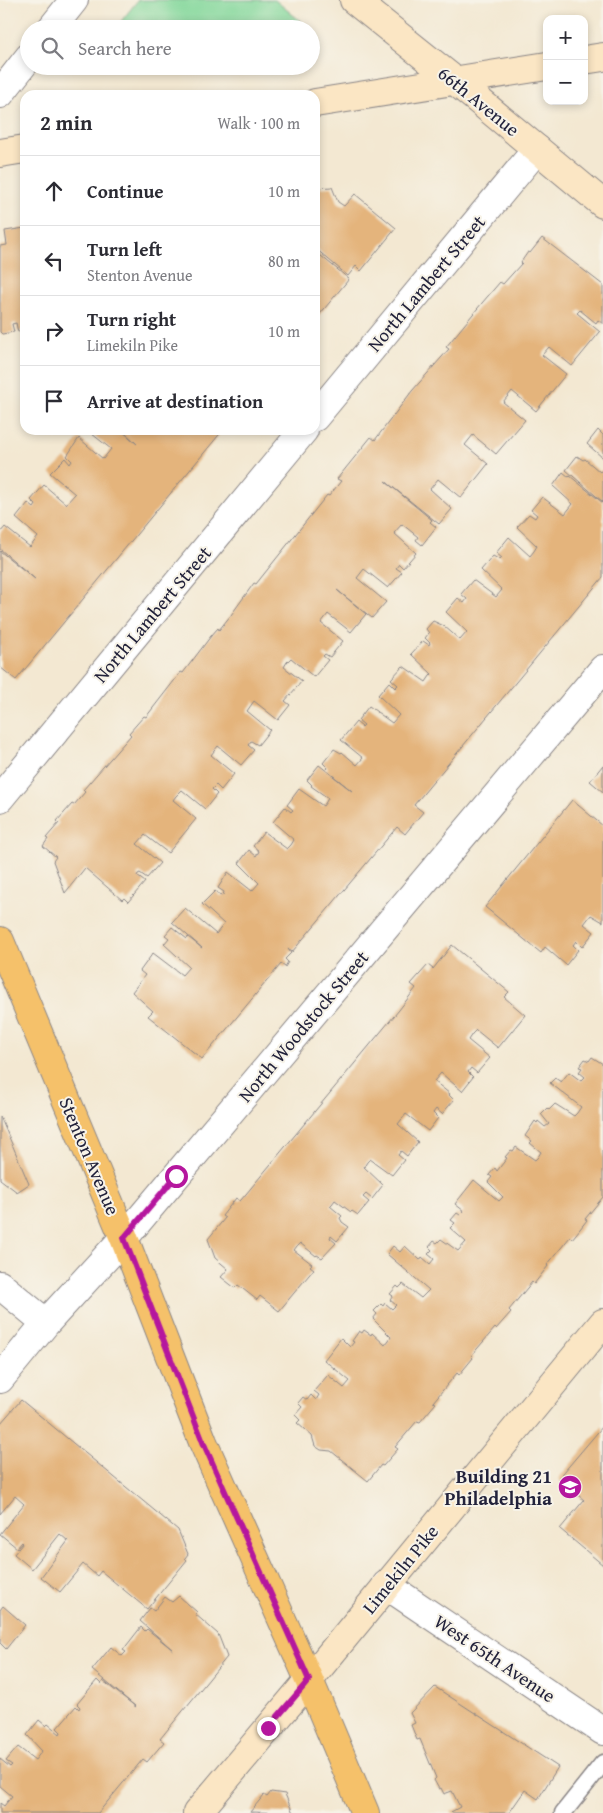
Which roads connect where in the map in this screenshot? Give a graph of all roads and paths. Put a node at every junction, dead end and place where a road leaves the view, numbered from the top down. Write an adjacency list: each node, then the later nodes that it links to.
1 (74, 0): 3 (street)
2 (356, 1): 8 (street, 66th Avenue)
3 (58, 20)
4 (603, 57): 5 (street)
5 (588, 59)
6 (543, 67): 8 (street)
7 (20, 68): 9 (street)
8 (454, 80): 10 (street); 11 (street, 66th Avenue)
9 (0, 94)
10 (320, 102)
11 (537, 149): 14 (street, 66th Avenue); 15 (street, North Lambert Street)
12 (20, 150): 13 (street)
13 (0, 153)
14 (603, 204)
15 (320, 411)
16 (300, 435): 18 (street, North Lambert Street)
17 (603, 670): 20 (street, North Woodstock Street)
18 (0, 798)
19 (0, 941): 20 (main road, Stenton Avenue)
20 (124, 1238): 22 (street, North Woodstock Street); 26 (main road, Stenton Avenue)
21 (0, 1285): 22 (street)
22 (46, 1323): 24 (street, North Woodstock Street)
23 (603, 1323): 25 (street, Limekiln Pike)
24 (0, 1379)
25 (386, 1585): 26 (street, Limekiln Pike); 27 (street, West 65th Avenue)
26 (309, 1680): 29 (street, Limekiln Pike); 30 (main road, Stenton Avenue)
27 (603, 1731)
28 (603, 1764): 31 (lane)
29 (196, 1813)
30 (365, 1813)
31 (563, 1813)

